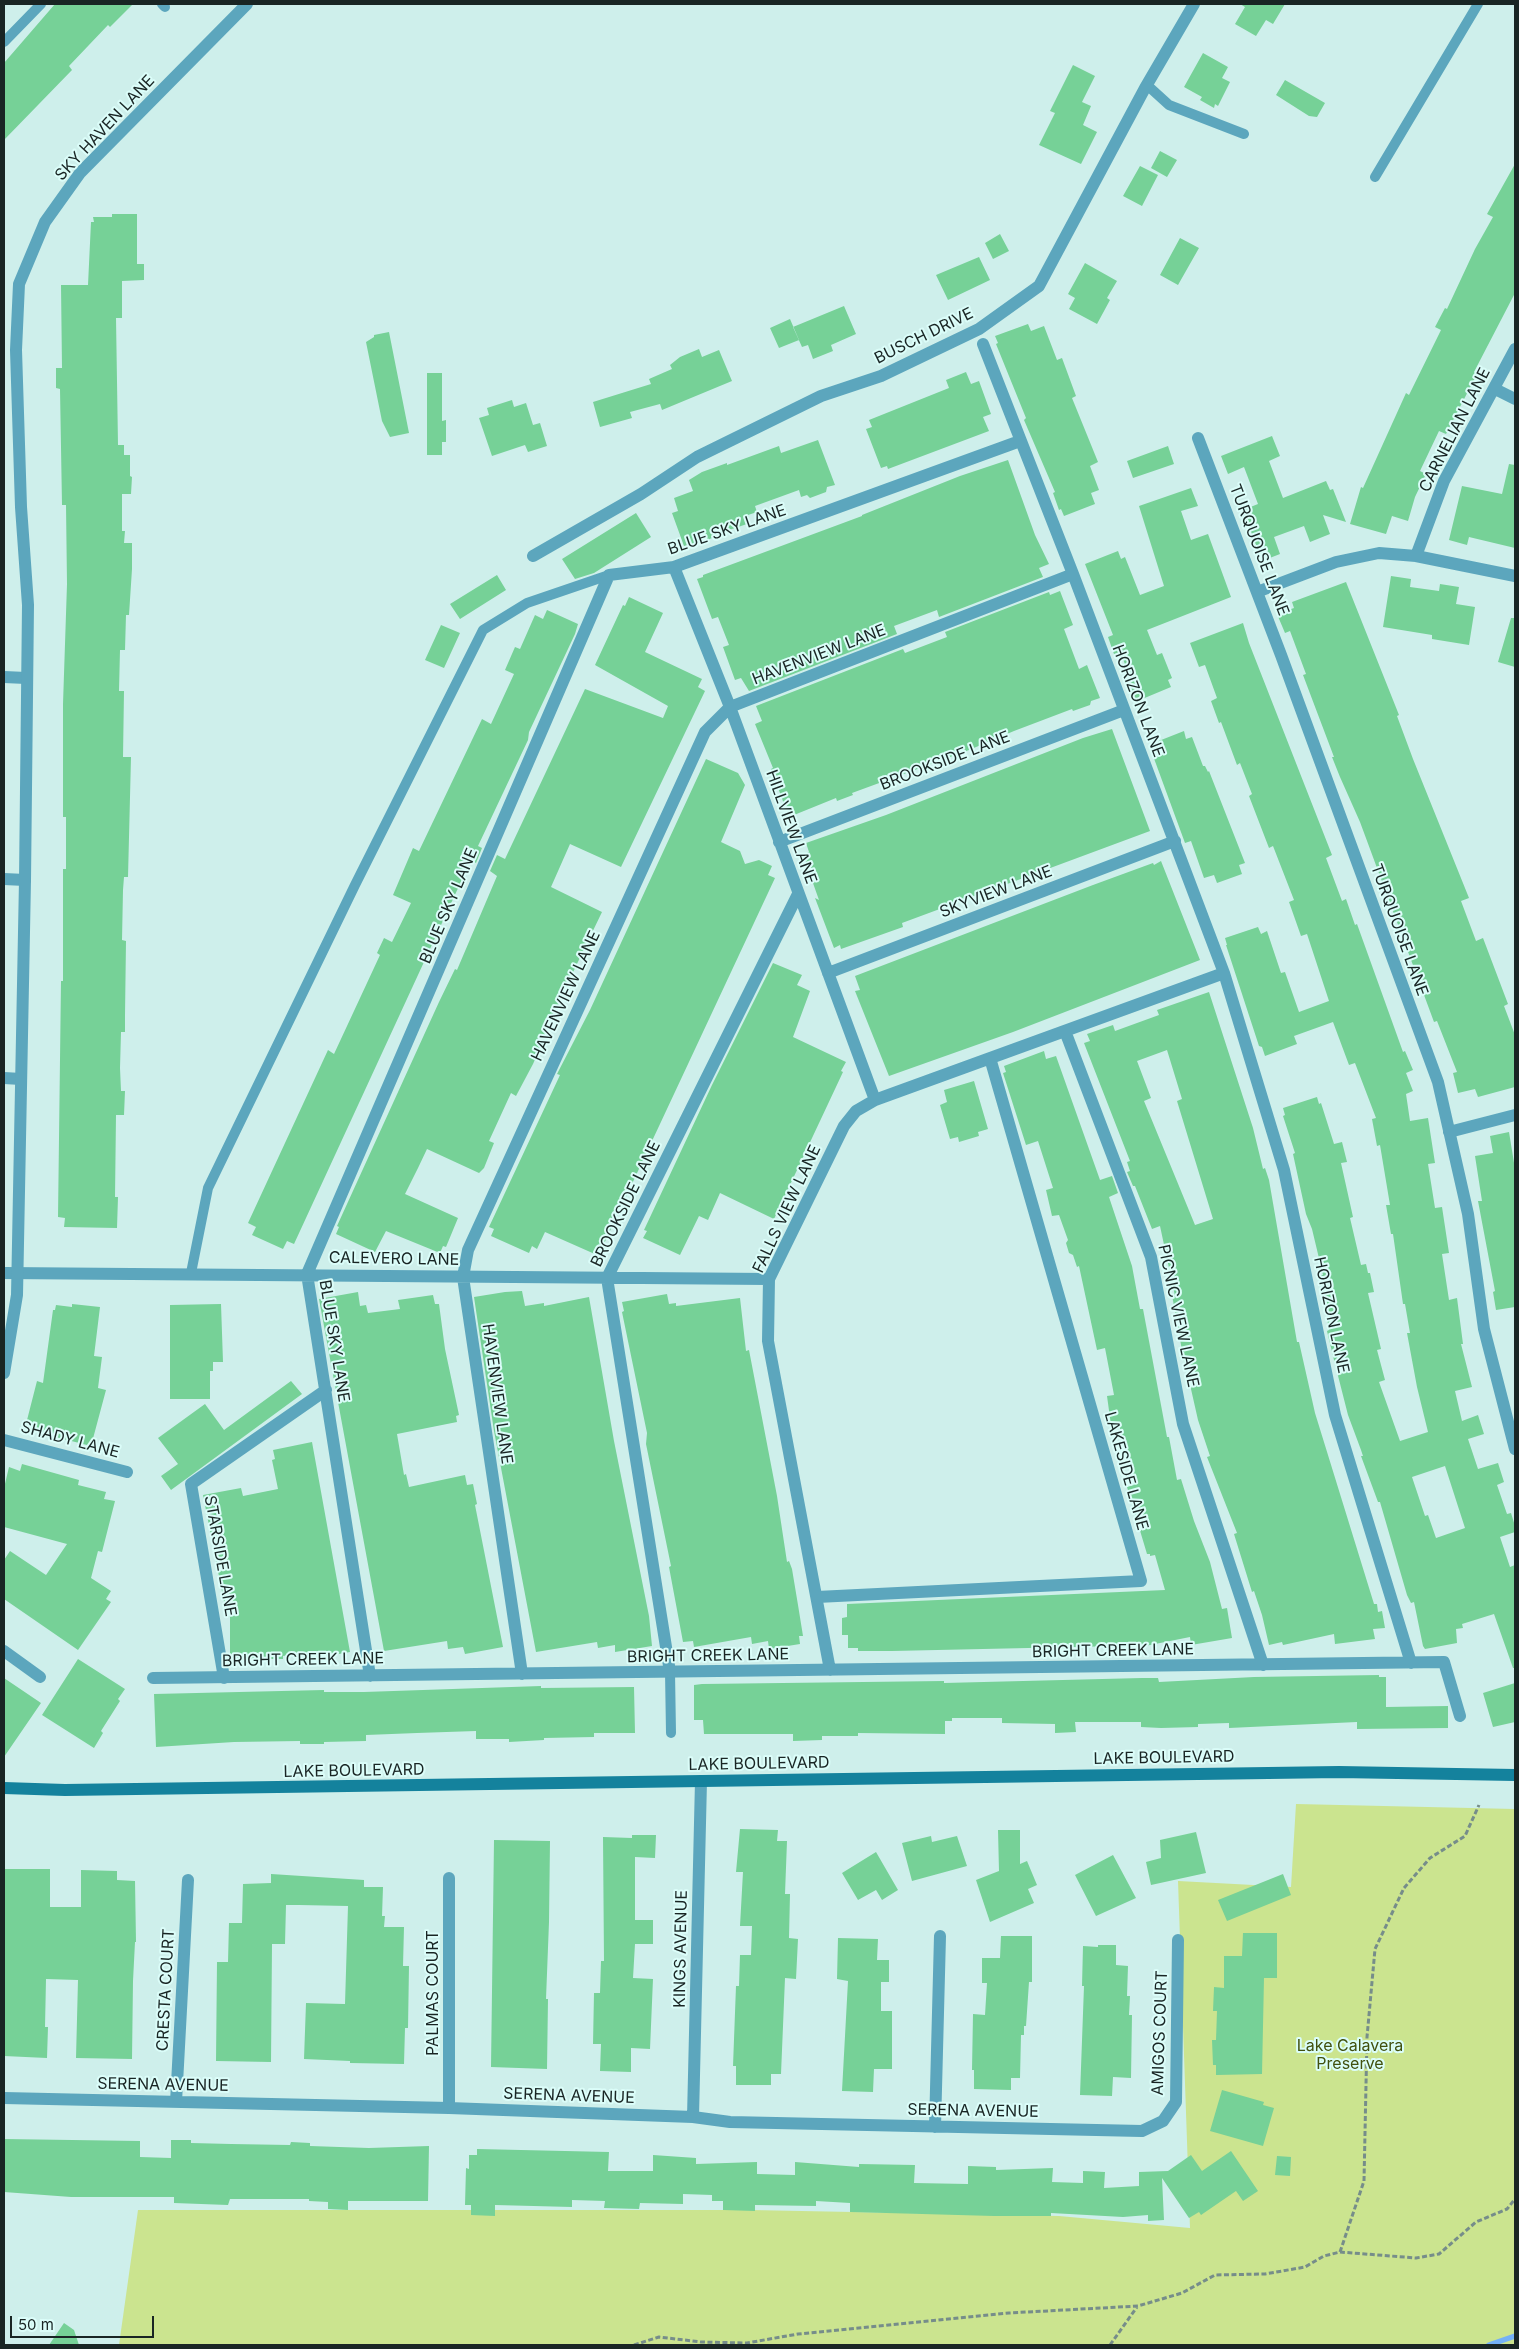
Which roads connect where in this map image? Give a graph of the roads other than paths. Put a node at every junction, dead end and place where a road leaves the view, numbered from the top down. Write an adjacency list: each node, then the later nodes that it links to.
1 (40, 4): 5 (lane)
2 (247, 4): 23 (street, SKY HAVEN LANE)
3 (1194, 4): 6 (street, BUSCH DRIVE)
4 (1478, 4): 8 (lane)
5 (4, 42)
6 (1147, 85): 7 (lane); 15 (street, BUSCH DRIVE)
7 (1244, 134)
8 (1375, 177)
9 (983, 344): 14 (street, HORIZON LANE)
10 (1515, 349): 11 (street, CARNELIAN LANE)
11 (1495, 389): 12 (street); 16 (street, CARNELIAN LANE)
12 (1515, 399)
13 (1198, 438): 21 (street, TURQUOISE LANE)
14 (1020, 441): 17 (street, BLUE SKY LANE); 18 (street, HORIZON LANE)
15 (533, 556)
16 (1416, 556): 20 (street); 21 (street)
17 (674, 567): 19 (street, BLUE SKY LANE); 24 (street, HILLVIEW LANE)
18 (1073, 574): 24 (street, HAVENVIEW LANE); 25 (street, HORIZON LANE)
19 (609, 575): 42 (lane); 43 (street, BLUE SKY LANE)
20 (1515, 576)
21 (1257, 592): 39 (street, TURQUOISE LANE)
22 (4, 677): 23 (street)
23 (26, 678): 29 (street, SKY HAVEN LANE)
24 (730, 707): 27 (street, HILLVIEW LANE); 44 (street, HAVENVIEW LANE)
25 (1124, 710): 26 (street, HORIZON LANE); 27 (street, BROOKSIDE LANE)
26 (1175, 841): 31 (street, SKYVIEW LANE); 32 (street, HORIZON LANE)
27 (779, 842): 30 (street, HILLVIEW LANE)
28 (4, 879): 29 (street)
29 (25, 880): 36 (street, SKY HAVEN LANE)
30 (798, 894): 31 (street, HILLVIEW LANE); 45 (street, BROOKSIDE LANE)
31 (828, 973): 37 (street, HILLVIEW LANE)
32 (1224, 973): 33 (street, FALLS VIEW LANE); 54 (street, HORIZON LANE)
33 (1065, 1031): 34 (street, FALLS VIEW LANE); 55 (street, PICNIC VIEW LANE)
34 (990, 1058): 37 (street, FALLS VIEW LANE); 52 (street, LAKESIDE LANE)
35 (4, 1078): 36 (street)
36 (21, 1079): 41 (street, SKY HAVEN LANE)
37 (875, 1100): 46 (street, FALLS VIEW LANE)
38 (1515, 1115): 39 (street)
39 (1449, 1132): 50 (street, TURQUOISE LANE)
40 (4, 1273): 41 (street, CALEVERO LANE)
41 (18, 1273): 42 (street, CALEVERO LANE); 47 (street, SKY HAVEN LANE)
42 (191, 1273): 43 (street, CALEVERO LANE)
43 (307, 1274): 44 (street, CALEVERO LANE); 48 (street, BLUE SKY LANE)
44 (463, 1277): 45 (street, CALEVERO LANE); 58 (street, HAVENVIEW LANE)
45 (607, 1278): 46 (street, CALEVERO LANE); 57 (street, BROOKSIDE LANE)
46 (769, 1278): 52 (street, FALLS VIEW LANE)
47 (4, 1372)
48 (326, 1390): 59 (street, BLUE SKY LANE); 62 (street, STARSIDE LANE)
49 (4, 1440): 51 (street, SHADY LANE)
50 (1515, 1449)
51 (127, 1472)
52 (817, 1597): 56 (street, FALLS VIEW LANE)
53 (4, 1651): 60 (street)
54 (1411, 1663): 55 (street, BRIGHT CREEK LANE); 63 (street, BRIGHT CREEK LANE)
55 (1263, 1665): 56 (street, BRIGHT CREEK LANE)
56 (830, 1670): 57 (street, BRIGHT CREEK LANE)
57 (670, 1672): 58 (street, BRIGHT CREEK LANE); 64 (lane)
58 (522, 1674): 59 (street, BRIGHT CREEK LANE)
59 (370, 1676): 62 (street, BRIGHT CREEK LANE)
60 (40, 1677)
61 (153, 1678): 62 (street, BRIGHT CREEK LANE)
62 (224, 1678)
63 (1460, 1716)
64 (671, 1733)
65 (1515, 1775): 66 (main road, LAKE BOULEVARD)
66 (701, 1781): 67 (main road, LAKE BOULEVARD); 75 (street, KINGS AVENUE)
67 (4, 1788)
68 (449, 1878): 74 (street, PALMAS COURT)
69 (188, 1880): 73 (street, CRESTA COURT)
70 (940, 1936): 76 (street)
71 (1178, 1940): 77 (street, AMIGOS COURT)
72 (4, 2098): 73 (street, SERENA AVENUE)
73 (176, 2102): 74 (street, SERENA AVENUE)
74 (449, 2108): 75 (street, SERENA AVENUE)
75 (693, 2117): 76 (street, SERENA AVENUE)
76 (935, 2127): 77 (street, SERENA AVENUE)
77 (1132, 2130)

